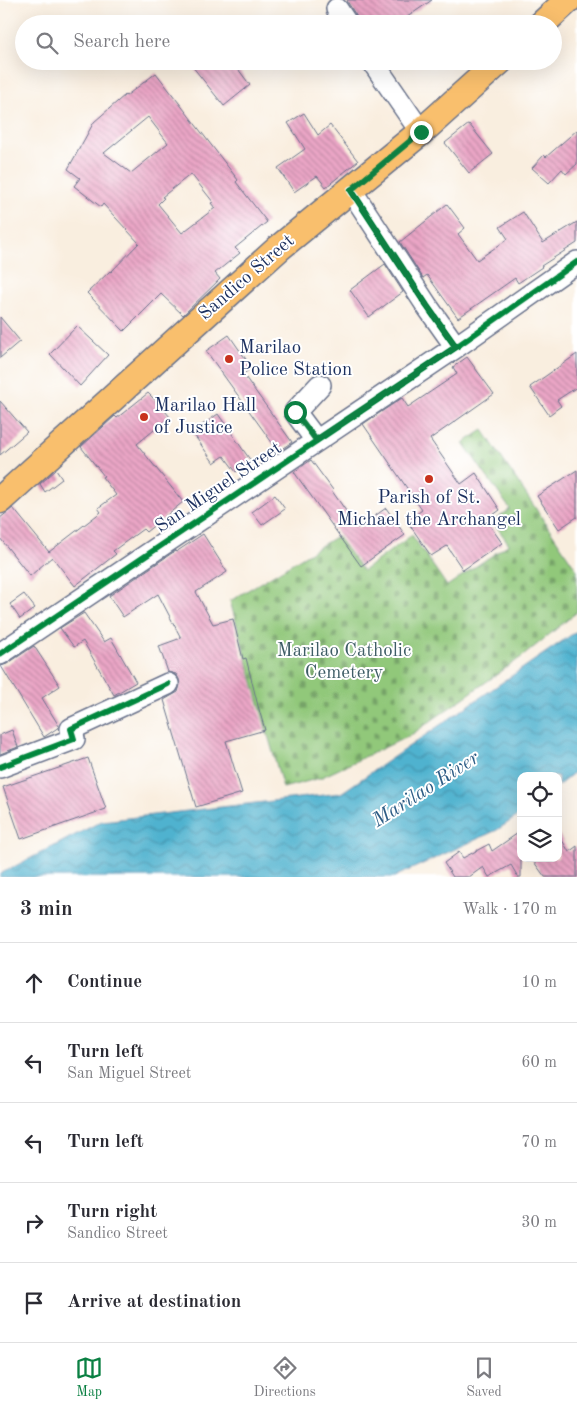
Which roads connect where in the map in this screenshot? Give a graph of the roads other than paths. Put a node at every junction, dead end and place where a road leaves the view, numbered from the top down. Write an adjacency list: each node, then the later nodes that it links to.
1 (568, 0): 2 (main road)
2 (552, 15)
3 (378, 70): 5 (street)
4 (490, 70): 5 (main road, Sandico Street)
5 (421, 132): 6 (main road, Sandico Street)
6 (351, 190): 8 (street); 11 (main road, Sandico Street)
7 (577, 262): 8 (street, San Miguel Street)
8 (456, 347): 10 (street, San Miguel Street)
9 (320, 385): 10 (street)
10 (316, 440): 12 (street, San Miguel Street)
11 (0, 500)
12 (0, 654)
13 (168, 684): 14 (street)
14 (0, 767)

